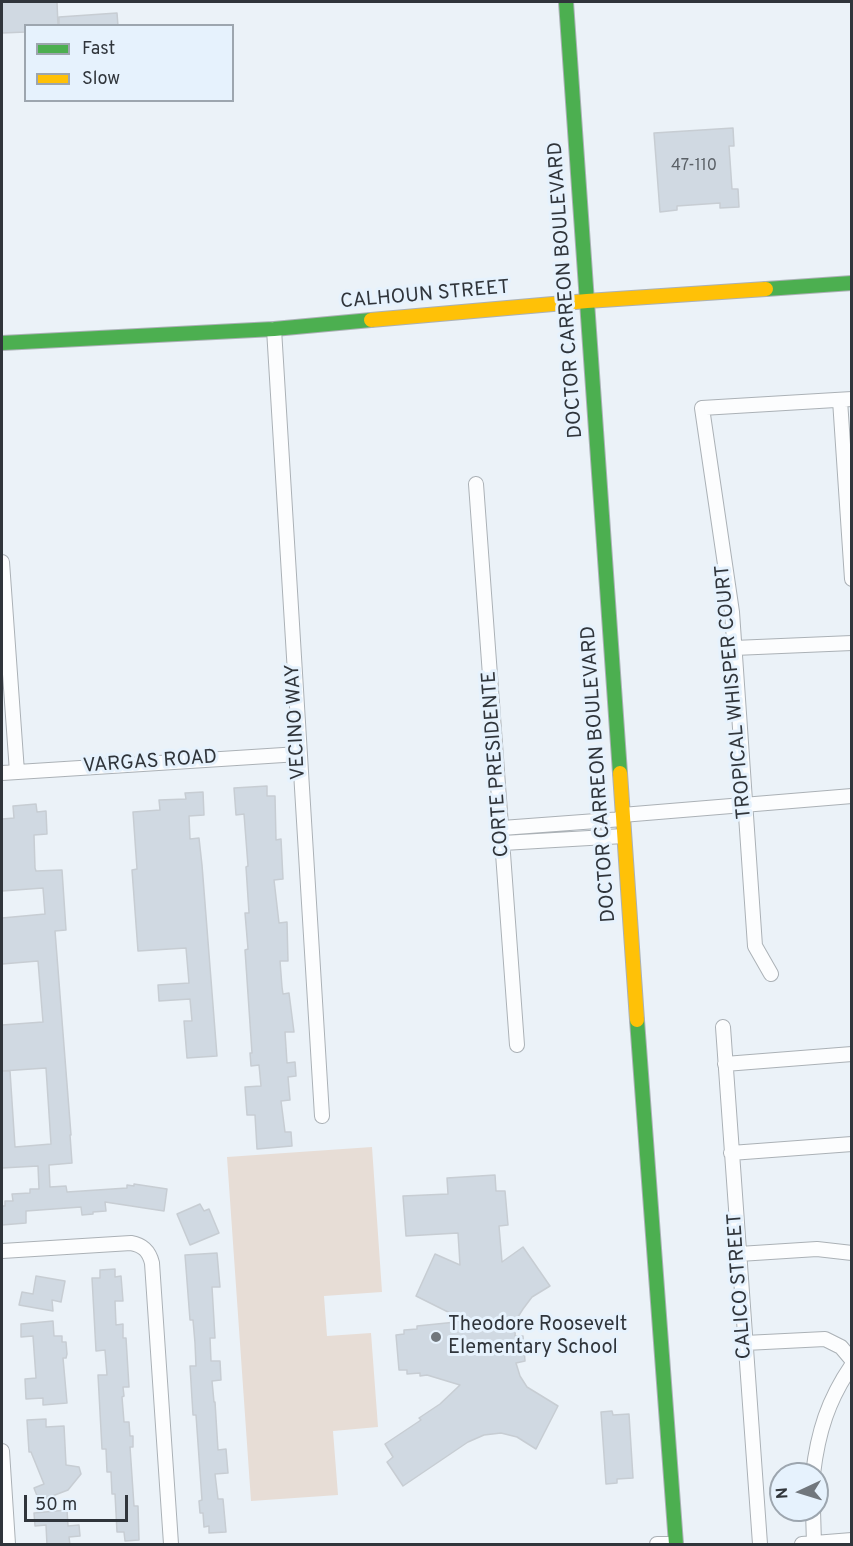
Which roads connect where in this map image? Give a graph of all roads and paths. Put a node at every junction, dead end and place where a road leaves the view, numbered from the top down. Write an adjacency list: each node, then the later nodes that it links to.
1 (566, 2): 3 (main road, DOCTOR CARREON BOULEVARD)
2 (852, 283): 3 (main road, CALHOUN STREET)
3 (587, 301): 4 (main road, CALHOUN STREET); 17 (main road, DOCTOR CARREON BOULEVARD)
4 (274, 329): 5 (main road, CALHOUN STREET); 12 (street, VECINO WAY)
5 (2, 343)
6 (846, 400): 9 (street); 11 (street, TROPICAL WHISPER COURT)
7 (476, 484): 18 (street, CORTE PRESIDENTE)
8 (2, 562): 13 (street)
9 (852, 579)
10 (852, 643): 11 (street)
11 (734, 648): 16 (street, TROPICAL WHISPER COURT)
12 (299, 754): 13 (street, VARGAS ROAD); 26 (street, VECINO WAY)
13 (17, 772): 14 (street, VARGAS ROAD)
14 (2, 773)
15 (852, 796): 16 (street)
16 (745, 805): 17 (street); 21 (street, TROPICAL WHISPER COURT)
17 (622, 817): 18 (street); 19 (main road, DOCTOR CARREON BOULEVARD)
18 (502, 828): 20 (street, CORTE PRESIDENTE)
19 (624, 836): 20 (street); 39 (main road, DOCTOR CARREON BOULEVARD)
20 (503, 843): 23 (street, CORTE PRESIDENTE)
21 (771, 974)
22 (723, 1026): 25 (street, CALICO STREET)
23 (517, 1045)
24 (852, 1054): 25 (street)
25 (725, 1064): 28 (street, CALICO STREET)
26 (322, 1116)
27 (852, 1144): 28 (street)
28 (731, 1153): 31 (street, CALICO STREET)
29 (2, 1251): 42 (street)
30 (852, 1253): 31 (street)
31 (739, 1254): 32 (street, CALICO STREET)
32 (745, 1343): 33 (street); 44 (street, CALICO STREET)
33 (852, 1360)
34 (852, 1365): 36 (street)
35 (2, 1451): 41 (street)
36 (815, 1462)
37 (812, 1522): 40 (street)
38 (852, 1540): 40 (street)
39 (676, 1544): 43 (street)
40 (810, 1544)
41 (8, 1545)
42 (171, 1545)
43 (657, 1545)
44 (760, 1545)

